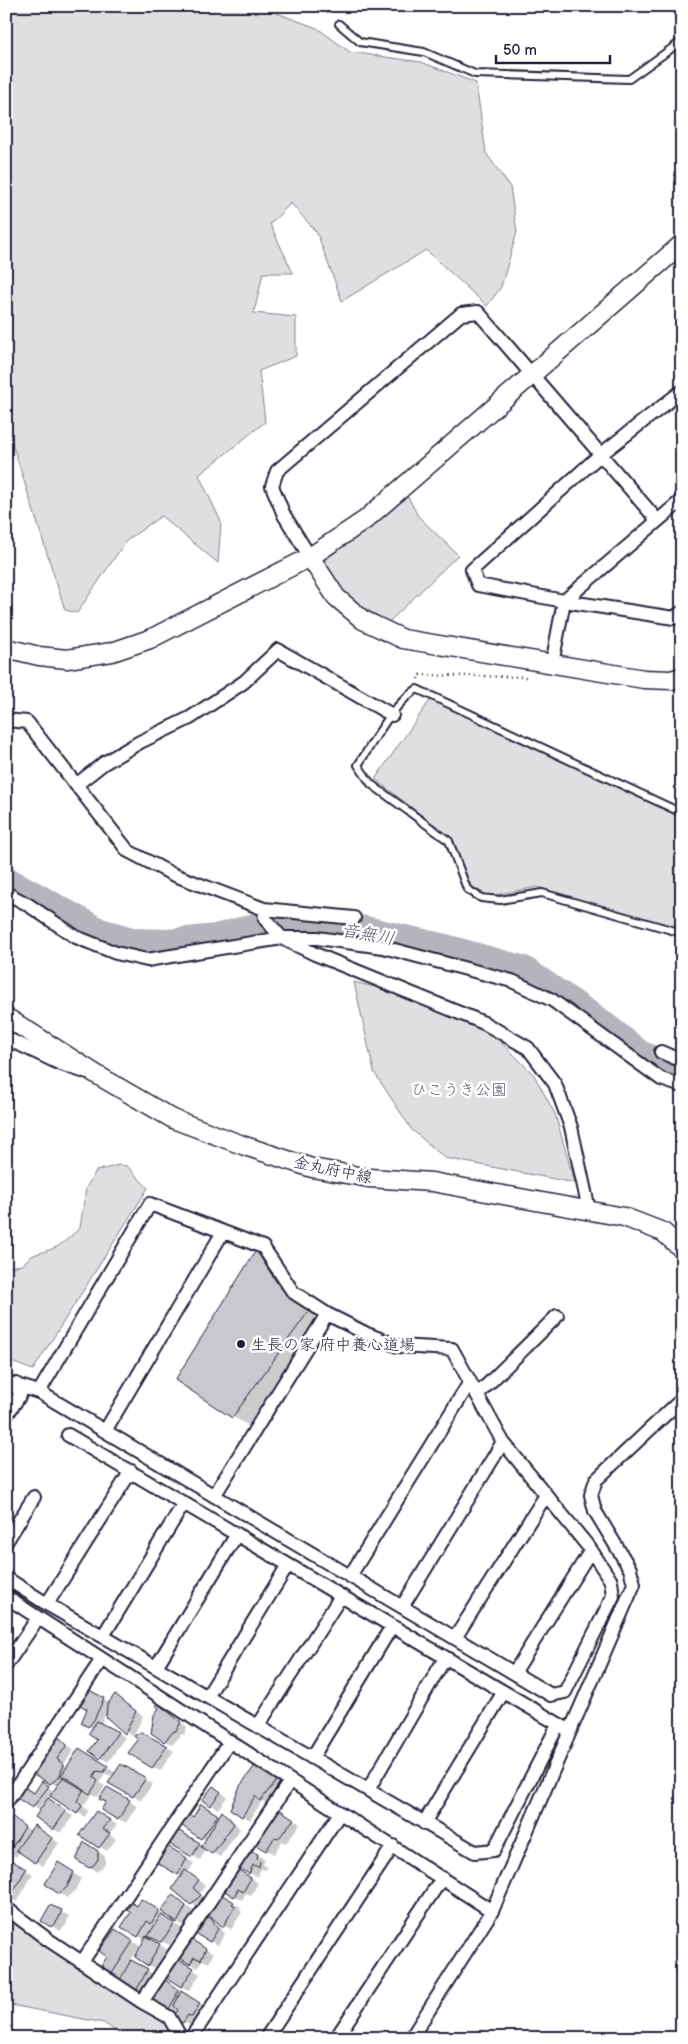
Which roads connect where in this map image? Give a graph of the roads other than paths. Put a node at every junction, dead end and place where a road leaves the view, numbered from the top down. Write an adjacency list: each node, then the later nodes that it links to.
1 (339, 24): 2 (lane)
2 (682, 41)
3 (682, 244): 4 (street)
4 (532, 376): 6 (street); 9 (street); 9 (street)
5 (682, 390): 6 (street)
6 (600, 455): 8 (street); 10 (street)
7 (682, 500): 8 (street)
8 (657, 520): 10 (street)
9 (310, 557): 12 (street); 13 (street)
10 (564, 601): 11 (street); 13 (street)
11 (682, 612)
12 (6, 648)
13 (552, 664): 14 (street)
14 (682, 677)
15 (392, 715): 17 (street); 18 (lane); 22 (lane)
16 (6, 720): 17 (street)
17 (76, 785): 20 (street)
18 (682, 813)
19 (6, 893): 23 (street)
20 (265, 914): 21 (street); 23 (street)
21 (354, 918)
22 (682, 933)
23 (282, 938): 29 (street); 30 (street)
24 (6, 1017): 28 (street, 金丸府中線)
25 (6, 1038): 28 (street)
26 (661, 1052): 27 (street)
27 (682, 1061)
28 (99, 1076): 30 (street, 金丸府中線)
29 (682, 1086)
30 (589, 1210): 32 (street, 金丸府中線)
31 (223, 1232): 33 (street); 37 (street); 41 (street)
32 (682, 1249)
33 (327, 1314): 35 (street); 46 (street)
34 (557, 1316): 38 (street)
35 (470, 1382): 38 (street); 53 (street)
36 (11, 1383): 37 (street); 40 (street)
37 (39, 1392): 41 (street)
38 (477, 1395): 43 (street)
39 (682, 1399): 61 (street)
40 (6, 1416)
41 (105, 1431): 46 (street)
42 (68, 1435): 44 (street)
43 (503, 1442): 45 (street); 58 (street)
44 (131, 1471): 48 (street); 57 (street)
45 (546, 1495): 51 (street); 64 (street)
46 (214, 1496): 53 (street)
47 (34, 1497): 50 (street)
48 (184, 1503): 49 (street); 63 (street)
49 (237, 1534): 52 (street); 68 (street)
50 (6, 1542)
51 (590, 1550): 60 (street); 69 (street)
52 (288, 1565): 55 (street); 71 (street)
53 (350, 1576): 58 (street)
54 (6, 1578): 57 (street)
55 (341, 1596): 62 (street); 73 (street)
56 (6, 1597): 59 (street)
57 (47, 1604): 63 (street)
58 (402, 1607): 64 (street)
59 (38, 1618): 66 (street); 67 (street)
60 (603, 1619): 61 (street); 69 (street)
61 (617, 1624): 74 (street)
62 (392, 1626): 65 (street); 76 (street)
63 (103, 1636): 68 (street)
64 (455, 1638): 69 (street)
65 (445, 1658): 70 (street); 78 (street)
66 (102, 1659): 75 (street); 79 (street)
67 (6, 1665)
68 (156, 1667): 71 (street)
69 (514, 1673)
70 (503, 1692): 72 (street); 81 (street)
71 (208, 1697): 73 (street)
72 (558, 1725): 74 (street); 81 (street)
73 (258, 1726): 76 (street)
74 (571, 1730): 85 (street)
75 (230, 1741): 77 (street); 86 (street)
76 (312, 1758): 78 (street)
77 (290, 1781): 80 (street); 87 (street)
78 (368, 1790): 81 (street)
79 (6, 1803)
80 (340, 1813): 82 (street); 89 (street)
81 (424, 1823)
82 (393, 1846): 83 (street); 90 (street)
83 (442, 1878): 85 (street); 91 (street)
84 (6, 1908): 86 (street)
85 (492, 1911): 92 (street)
86 (82, 1962): 87 (street)
87 (142, 2002): 88 (street)
88 (181, 2038)
89 (190, 2038)
90 (266, 2038)
91 (336, 2038)
92 (411, 2038)

